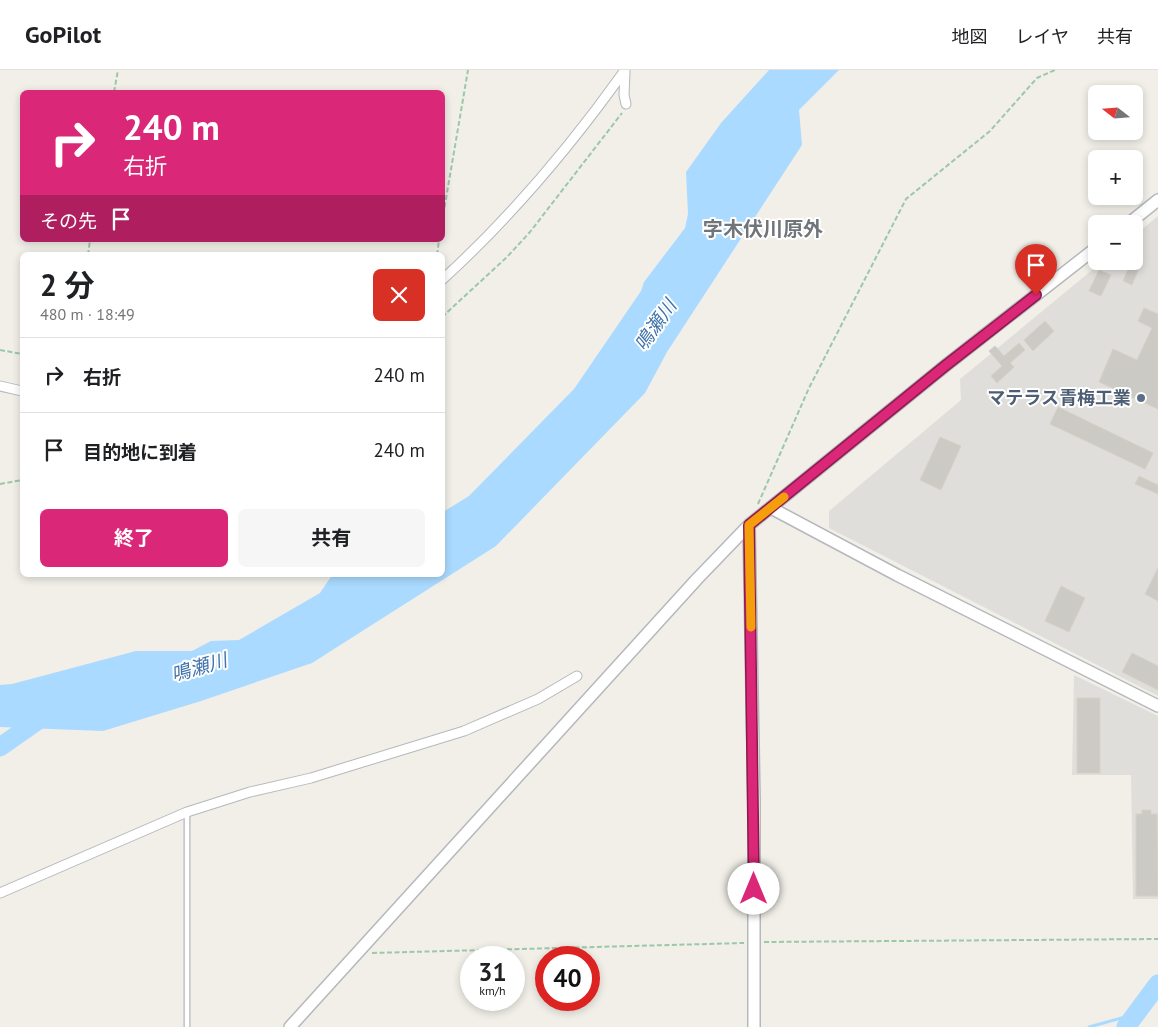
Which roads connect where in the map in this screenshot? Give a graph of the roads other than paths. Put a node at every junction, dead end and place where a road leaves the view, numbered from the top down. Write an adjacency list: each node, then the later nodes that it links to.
1 (625, 70): 2 (street); 6 (street)
2 (626, 104)
3 (1158, 200): 4 (street)
4 (1139, 215)
5 (1088, 254): 9 (street)
6 (445, 277)
7 (0, 386): 8 (street)
8 (20, 391)
9 (771, 508): 10 (street); 12 (street)
10 (749, 525): 16 (street); 17 (street)
11 (577, 676): 13 (street)
12 (1158, 706)
13 (187, 812): 14 (street); 15 (lane)
14 (0, 893)
15 (187, 1027)
16 (290, 1027)
17 (754, 1027)

